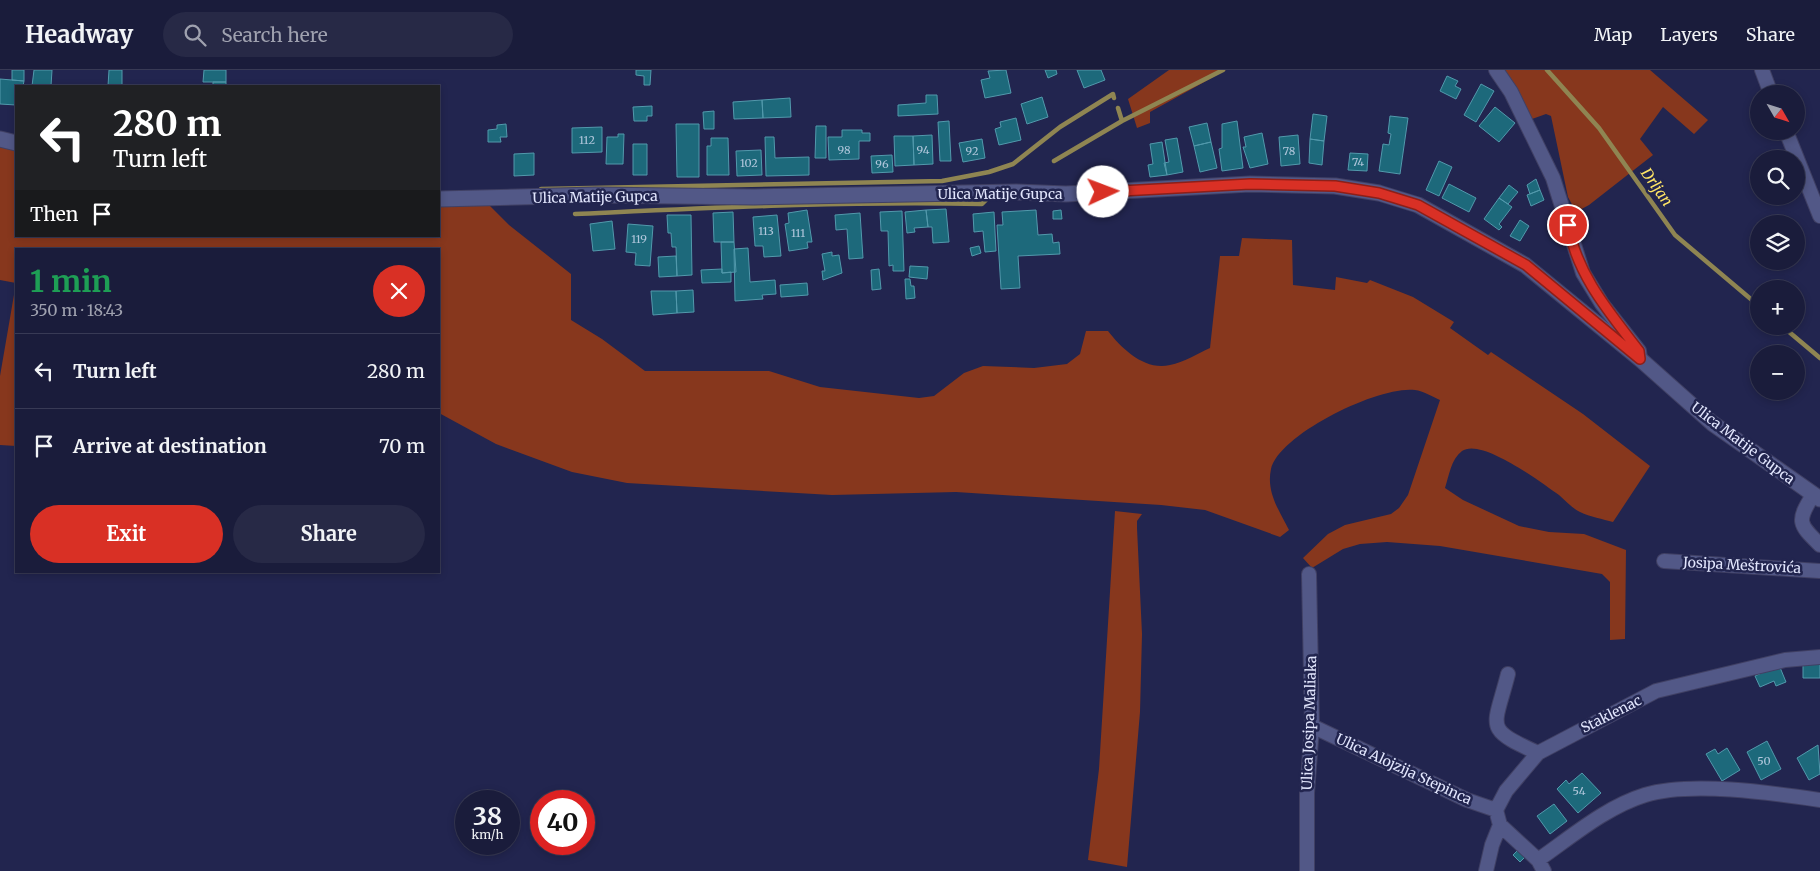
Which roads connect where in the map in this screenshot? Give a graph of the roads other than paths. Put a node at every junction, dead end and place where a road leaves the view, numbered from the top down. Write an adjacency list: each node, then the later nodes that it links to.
1 (1496, 70): 9 (street)
2 (1762, 70): 3 (street)
3 (1768, 85)
4 (0, 139): 6 (street)
5 (1790, 140): 8 (street)
6 (15, 142)
7 (440, 199): 9 (street, Ulica Matije Gupca)
8 (1820, 216)
9 (1640, 359): 10 (street, Ulica Matije Gupca)
10 (1816, 497): 11 (street)
11 (1820, 545)
12 (1664, 561): 13 (street, Josipa Meštrovića)
13 (1820, 571)
14 (1309, 574): 17 (street, Ulica Josipa Maliaka)
15 (1820, 657): 18 (street, Staklenac)
16 (1508, 674): 18 (street)
17 (1312, 726): 20 (street, Ulica Alojzija Stepinca); 23 (street, Ulica Josipa Maliaka)
18 (1538, 753): 20 (street, Staklenac)
19 (1820, 800): 22 (street)
20 (1496, 810): 21 (street)
21 (1500, 824): 22 (street); 24 (street)
22 (1541, 866)
23 (1307, 871)
24 (1486, 871)

